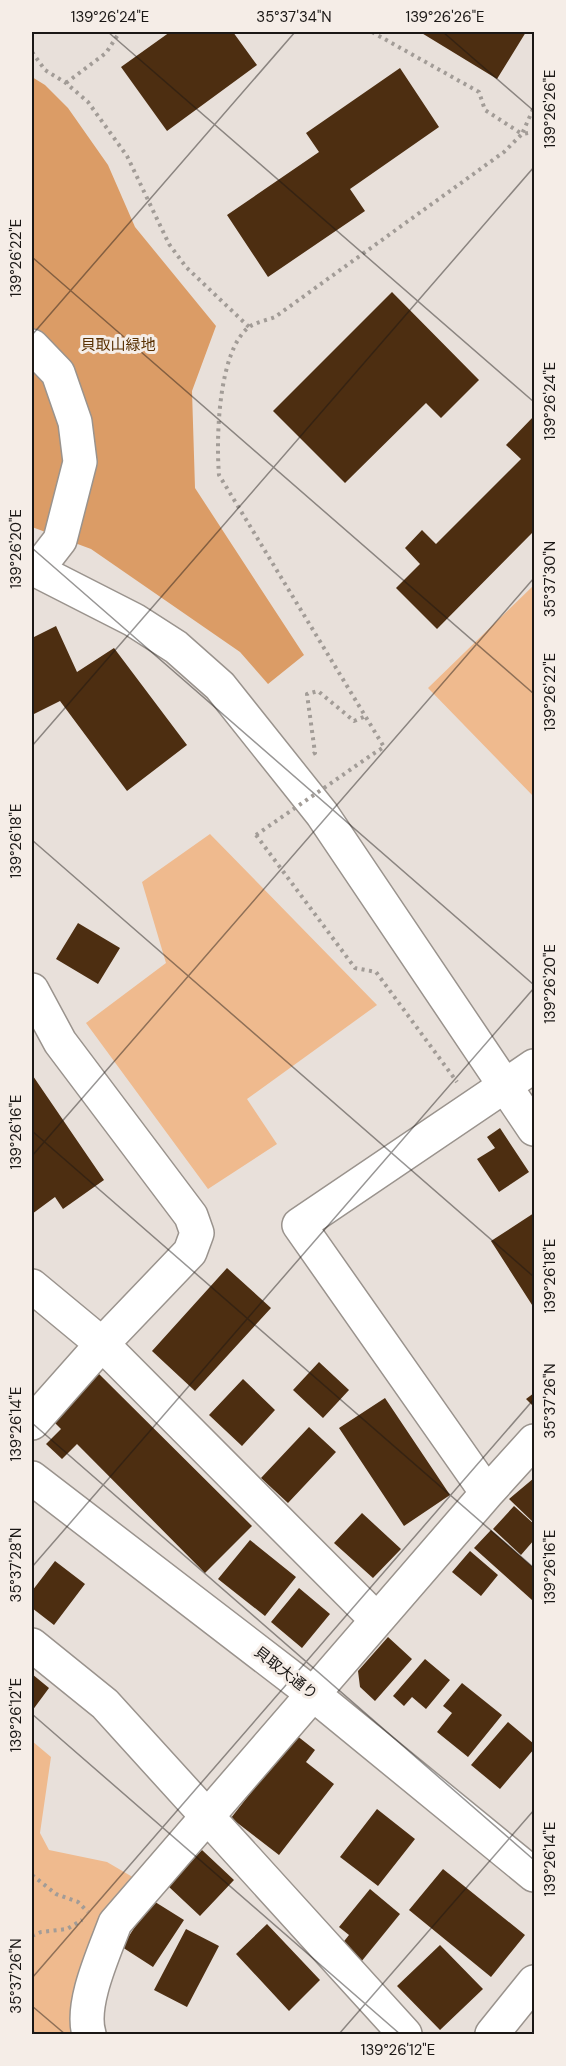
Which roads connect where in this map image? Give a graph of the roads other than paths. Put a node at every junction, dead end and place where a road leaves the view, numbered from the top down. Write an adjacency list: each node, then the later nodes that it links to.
1 (32, 346): 2 (street)
2 (34, 570): 5 (street)
3 (32, 990): 8 (street)
4 (534, 1066): 5 (street)
5 (498, 1090): 6 (street); 12 (street)
6 (534, 1129)
7 (32, 1286): 8 (street)
8 (102, 1344): 9 (street); 13 (street)
9 (32, 1423)
10 (534, 1441): 12 (street)
11 (32, 1478): 15 (street, 貝取大通り)
12 (487, 1493): 13 (street)
13 (376, 1619): 15 (street)
14 (32, 1645): 16 (street)
15 (313, 1694): 16 (street); 17 (street, 貝取大通り)
16 (208, 1815): 19 (street); 20 (street)
17 (534, 1875)
18 (534, 1982): 21 (street)
19 (89, 2034)
20 (405, 2034)
21 (492, 2034)

